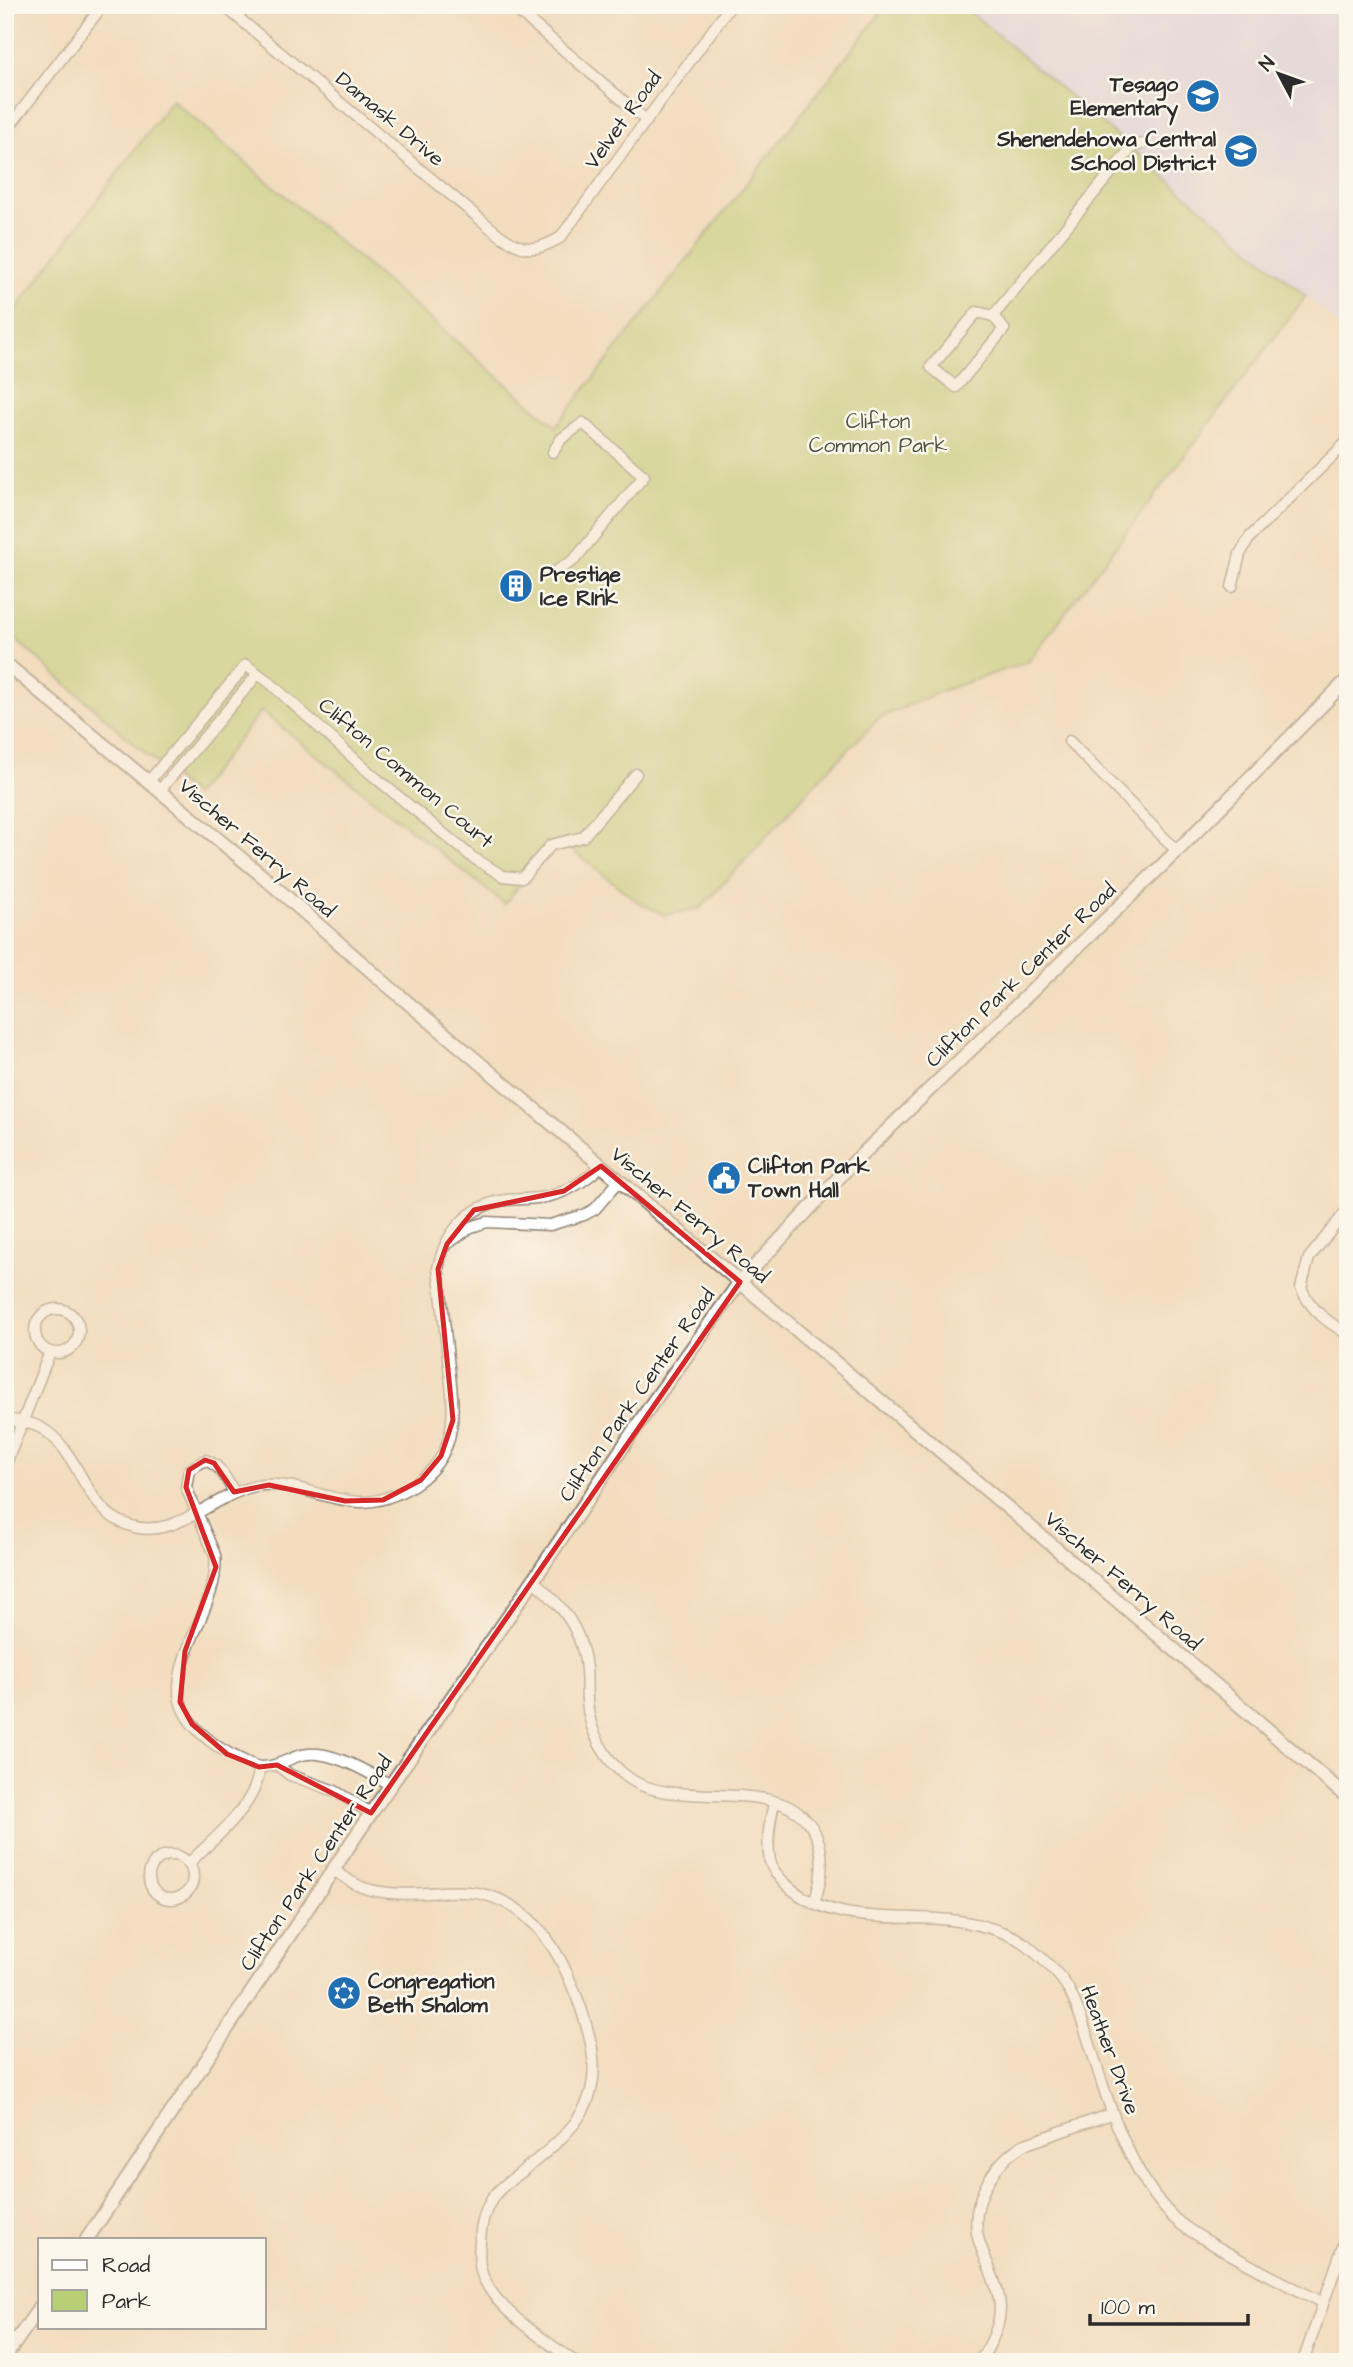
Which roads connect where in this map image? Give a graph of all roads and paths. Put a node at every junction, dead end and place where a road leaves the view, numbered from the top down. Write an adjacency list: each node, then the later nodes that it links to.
1 (103, 5): 6 (street)
2 (223, 5): 8 (street, Damask Drive)
3 (511, 5): 5 (street)
4 (732, 5): 5 (street, Velvet Road)
5 (647, 121): 8 (street, Velvet Road)
6 (5, 132)
7 (1143, 144): 9 (street)
8 (538, 247)
9 (993, 316): 9 (street)
10 (1348, 441): 13 (street)
11 (553, 452): 12 (street)
12 (555, 572)
13 (1232, 587)
14 (5, 663): 19 (street, Vischer Ferry Road)
15 (257, 675): 18 (street, Clifton Common Court); 19 (street, Clifton Common Court); 20 (street)
16 (1348, 679): 21 (street, Clifton Park Center Road)
17 (1069, 741): 21 (street)
18 (636, 774)
19 (149, 781): 20 (street, Vischer Ferry Road)
20 (160, 790): 22 (street, Vischer Ferry Road)
21 (1177, 851): 26 (street, Clifton Park Center Road)
22 (601, 1166): 23 (street, Vischer Ferry Road); 25 (street)
23 (620, 1180): 25 (street); 26 (street, Vischer Ferry Road)
24 (1348, 1209): 27 (street)
25 (447, 1244): 32 (street)
26 (740, 1282): 34 (street, Clifton Park Center Road); 38 (street, Vischer Ferry Road)
27 (1348, 1334)
28 (50, 1352): 28 (street); 30 (street)
29 (5, 1419): 30 (street)
30 (23, 1423): 31 (street); 33 (street)
31 (5, 1466)
32 (234, 1492): 33 (street); 33 (street)
33 (197, 1513): 36 (street)
34 (533, 1580): 37 (street, Clifton Park Center Road); 39 (street)
35 (277, 1765): 36 (street); 37 (street); 40 (street)
36 (258, 1767): 41 (street)
37 (391, 1785): 40 (street, Clifton Park Center Road)
38 (1348, 1798)
39 (774, 1803): 43 (street, Heather Drive); 43 (street)
40 (371, 1813): 42 (street, Clifton Park Center Road)
41 (188, 1863): 41 (street)
42 (334, 1870): 46 (street, Clifton Park Center Road); 50 (street)
43 (814, 1903): 44 (street, Heather Drive)
44 (1111, 2114): 47 (street, Heather Drive); 51 (street)
45 (1348, 2232): 47 (street)
46 (88, 2238)
47 (1322, 2302): 52 (street)
48 (38, 2310): 49 (street)
49 (5, 2357)
50 (575, 2362)
51 (979, 2362)
52 (1303, 2362)

